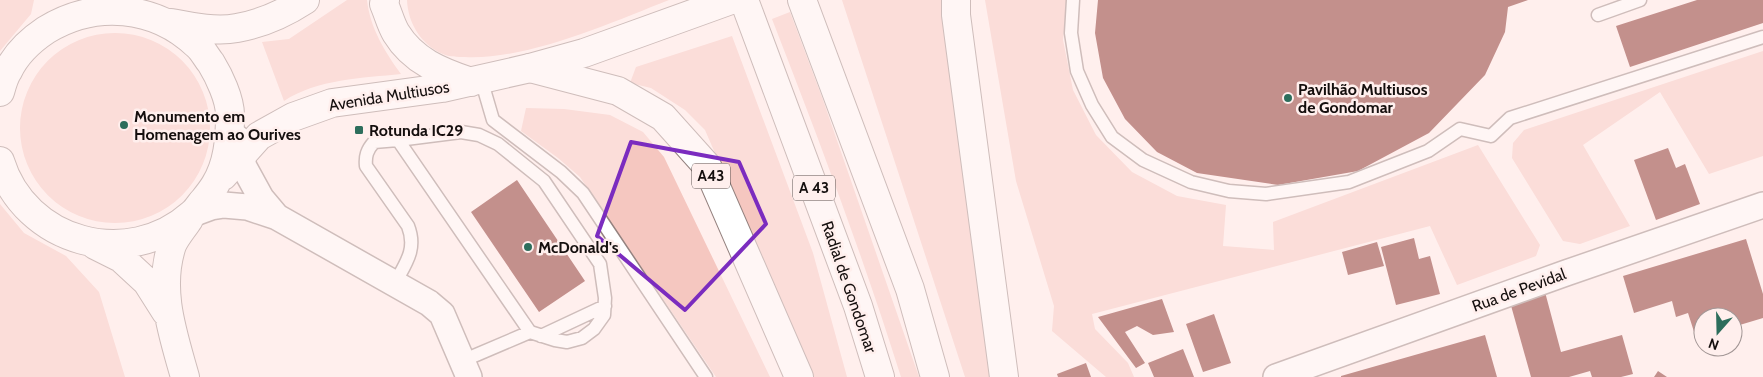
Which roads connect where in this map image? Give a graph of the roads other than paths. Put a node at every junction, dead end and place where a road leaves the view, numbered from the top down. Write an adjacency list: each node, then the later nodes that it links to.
1 (57, 0): 14 (main road)
2 (305, 0): 12 (main road)
3 (385, 0): 16 (main road)
4 (731, 0): 15 (main road, Avenida Multiusos)
5 (744, 0): 35 (main road, Radial de Gondomar / A 43)
6 (802, 0): 36 (main road)
7 (956, 0): 37 (main road)
8 (1073, 0): 13 (lane)
9 (1640, 0): 11 (lane)
10 (124, 5): 12 (main road); 14 (main road)
11 (1598, 15)
12 (169, 23): 18 (main road)
13 (1763, 37)
14 (30, 41): 17 (main road)
15 (530, 68): 16 (main road, Avenida Multiusos); 34 (main road, A43)
16 (476, 80): 20 (main road, Avenida Multiusos); 33 (lane)
17 (0, 92)
18 (230, 113): 20 (street); 22 (main road)
19 (398, 140): 27 (lane); 28 (lane); 30 (lane)
20 (241, 156): 22 (main road, Avenida Multiusos); 25 (street)
21 (0, 161): 26 (main road)
22 (216, 185): 24 (main road, Avenida Multiusos)
23 (1763, 205): 38 (street, Rua de Pevidal)
24 (192, 214): 25 (street); 26 (main road); 29 (main road)
25 (277, 217): 27 (street)
26 (89, 243): 29 (main road)
27 (396, 283): 31 (street)
28 (605, 306): 30 (lane); 30 (lane)
29 (167, 313): 32 (main road)
30 (536, 334): 31 (lane)
31 (466, 369)
32 (185, 377)
33 (706, 377)
34 (799, 377)
35 (880, 377)
36 (935, 377)
37 (1004, 377)
38 (1276, 377)

